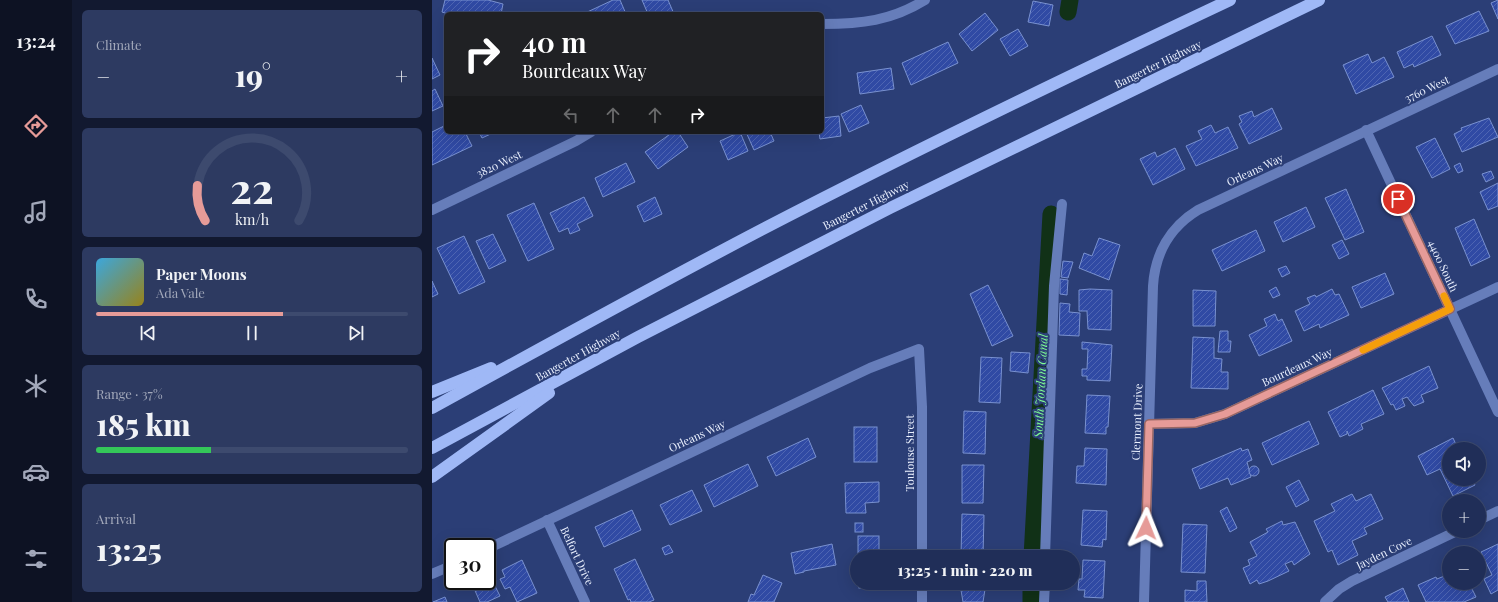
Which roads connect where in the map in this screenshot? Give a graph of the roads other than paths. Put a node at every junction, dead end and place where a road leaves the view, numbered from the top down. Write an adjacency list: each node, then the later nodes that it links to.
1 (925, 0): 4 (street)
2 (1230, 0): 13 (highway)
3 (1319, 0): 15 (highway, Bangerter Highway)
4 (824, 24)
5 (1498, 69): 6 (street, 3760 West)
6 (1366, 130): 10 (street, Orleans Way); 12 (street, 4400 South)
7 (588, 134): 9 (street, 3820 West)
8 (1062, 204): 28 (street)
9 (432, 210)
10 (1164, 244): 19 (street, Clermont Drive)
11 (1498, 287): 12 (street, Bourdeaux Way)
12 (1450, 309): 18 (street, 4400 South); 19 (street, Bourdeaux Way)
13 (540, 348): 16 (highway); 17 (highway)
14 (919, 349): 24 (street, Orleans Way); 27 (street, Toulouse Street)
15 (575, 372): 20 (highway, Bangerter Highway); 21 (highway)
16 (432, 392)
17 (432, 408)
18 (1498, 412)
19 (1149, 424): 36 (street, Clermont Drive)
20 (432, 448)
21 (432, 477)
22 (1498, 511): 23 (street)
23 (1486, 517)
24 (547, 520): 26 (street, Orleans Way); 33 (street, Belfort Drive)
25 (1442, 538): 37 (street, Jayden Cove)
26 (496, 545)
27 (922, 550)
28 (1046, 550)
29 (444, 569): 30 (street)
30 (432, 574)
31 (922, 590): 34 (street)
32 (1045, 590): 35 (street)
33 (585, 602)
34 (922, 602)
35 (1044, 602)
36 (1144, 602)
37 (1325, 602)

